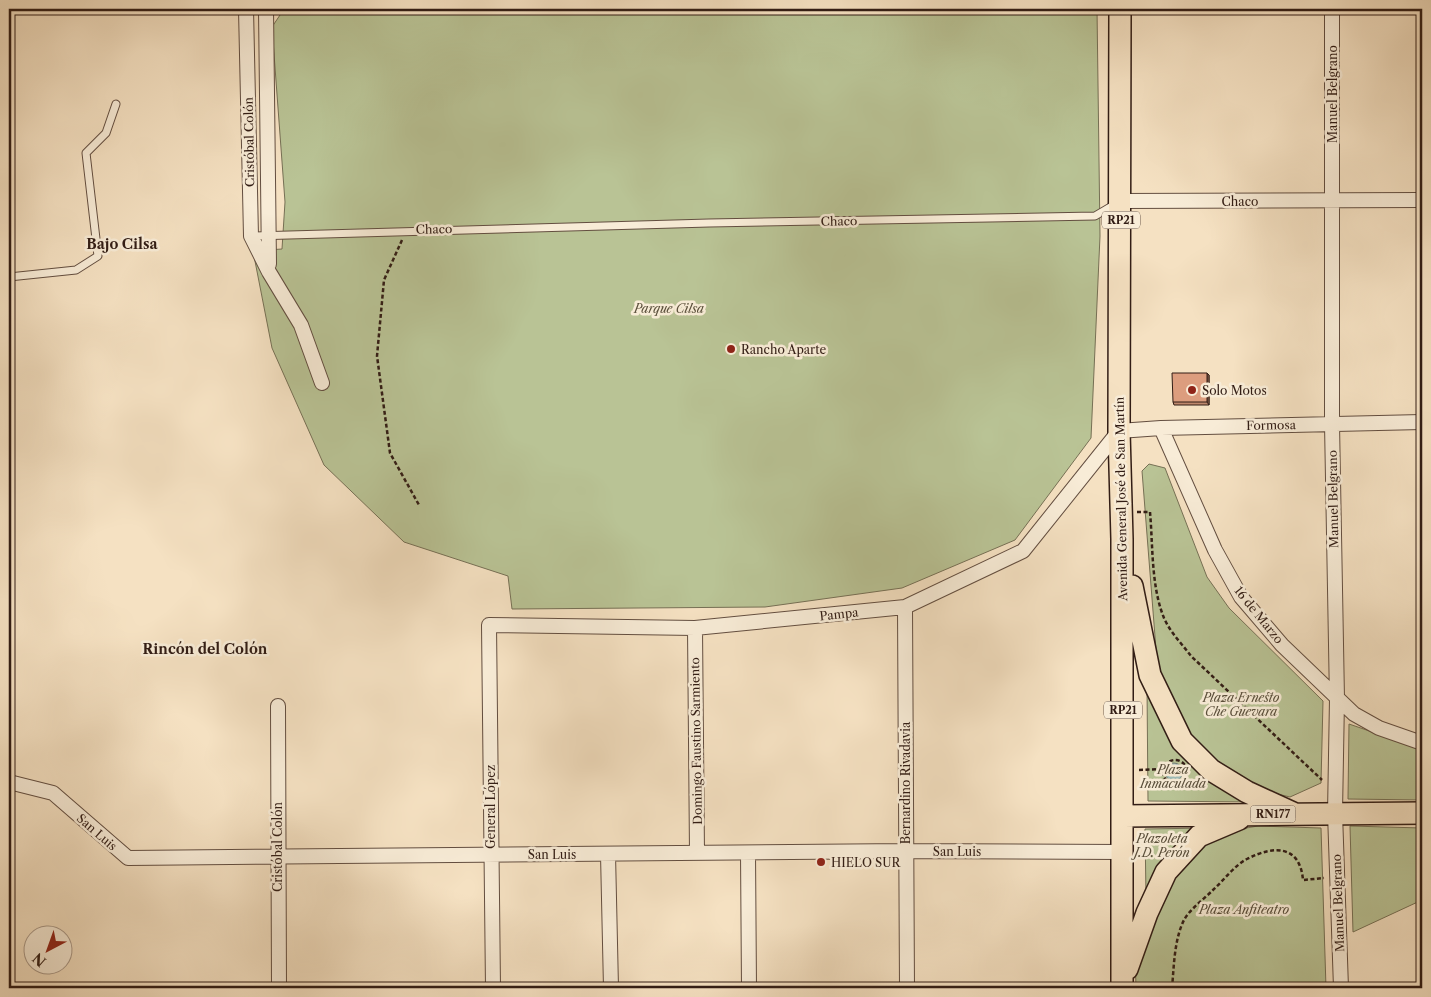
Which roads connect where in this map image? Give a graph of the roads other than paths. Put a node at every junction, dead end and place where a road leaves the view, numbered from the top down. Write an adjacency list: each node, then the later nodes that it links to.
1 (246, 9): 10 (street, Cristóbal Colón)
2 (266, 9): 9 (street, Cristóbal Colón)
3 (1120, 9): 8 (main road, Avenida General José de San Martín / RP21)
4 (1332, 9): 6 (street, Manuel Belgrano)
5 (116, 104): 12 (lane)
6 (1332, 200): 7 (street, Chaco); 8 (street, Chaco); 15 (street, Manuel Belgrano)
7 (1422, 200)
8 (1122, 201): 9 (lane, Chaco); 17 (main road, Avenida General José de San Martín / RP21)
9 (267, 234): 10 (lane, Chaco); 11 (street, Cristóbal Colón)
10 (252, 236): 11 (street, Cristóbal Colón)
11 (269, 272): 13 (street, Cristóbal Colón)
12 (9, 277)
13 (322, 383)
14 (1422, 422): 15 (street, Formosa)
15 (1332, 424): 16 (street, Formosa); 22 (street, Manuel Belgrano)
16 (1161, 428): 17 (street, Formosa); 22 (street, 16 de Marzo)
17 (1119, 431): 18 (main road, Avenida General José de San Martín / RP21); 19 (street, Pampa)
18 (1122, 539): 28 (main road); 30 (main road, Avenida General José de San Martín / RP21)
19 (904, 607): 21 (street, Pampa); 31 (street, Bernardino Rivadavia)
20 (490, 625): 21 (street, Pampa); 36 (street, General López)
21 (695, 628): 35 (street, Domingo Faustino Sarmiento)
22 (1337, 699): 24 (street, 16 de Marzo); 26 (street, Manuel Belgrano)
23 (278, 706): 37 (street, Cristóbal Colón)
24 (1422, 743)
25 (9, 782): 37 (street, San Luis)
26 (1335, 803): 27 (main road, RN177); 28 (main road, RN177); 44 (street, Manuel Belgrano)
27 (1422, 813)
28 (1295, 814): 29 (main road, RN177)
29 (1250, 815): 30 (main road, RN177); 38 (main road)
30 (1123, 816): 32 (main road, Avenida General José de San Martín / RP21)
31 (906, 851): 32 (street, San Luis); 33 (street, San Luis); 43 (street, Bernardino Rivadavia)
32 (1121, 852): 38 (main road, Avenida General José de San Martín / RP21)
33 (748, 853): 35 (street, San Luis); 42 (street)
34 (608, 854): 35 (street, San Luis); 36 (street, San Luis); 41 (street)
35 (697, 854)
36 (490, 855): 37 (street, San Luis); 40 (street, General López)
37 (277, 858): 39 (street, Cristóbal Colón)
38 (1122, 986)
39 (279, 988)
40 (493, 988)
41 (612, 988)
42 (749, 988)
43 (907, 988)
44 (1341, 988)

